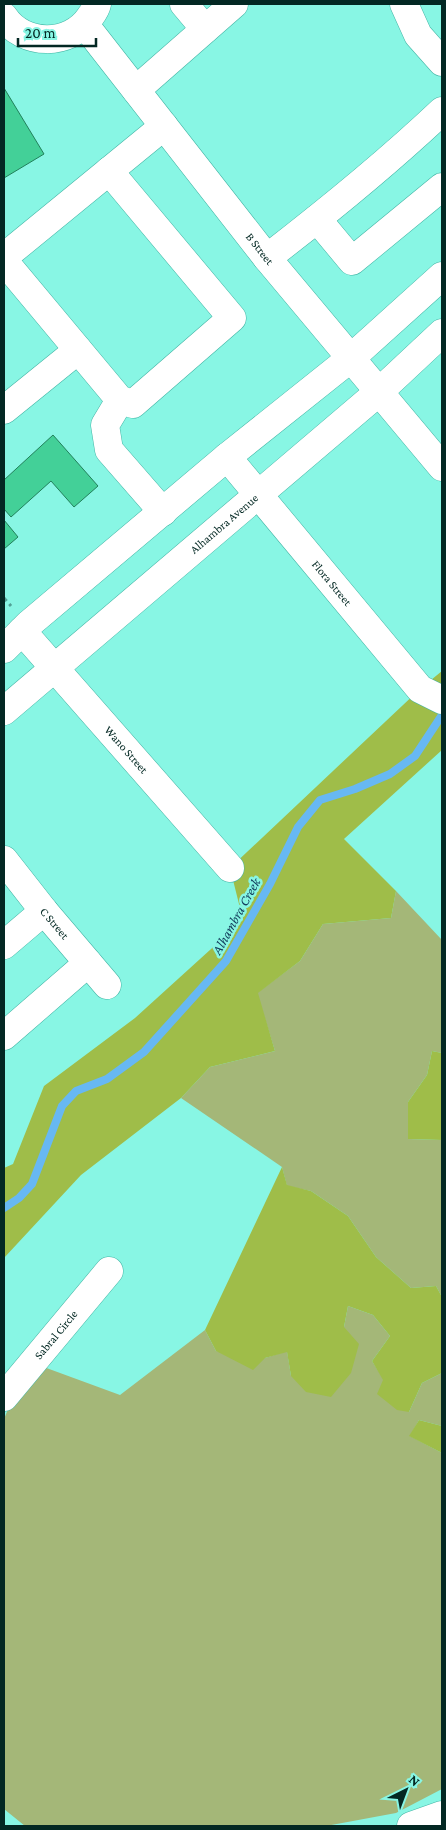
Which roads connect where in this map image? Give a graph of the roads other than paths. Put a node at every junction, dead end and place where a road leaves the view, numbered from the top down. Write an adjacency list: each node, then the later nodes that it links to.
1 (184, 4): 6 (street)
2 (234, 4): 6 (street)
3 (404, 4): 7 (street)
4 (91, 14): 5 (street, B Street); 8 (street, B Street)
5 (4, 17)
6 (205, 29): 8 (street)
7 (442, 62)
8 (136, 90): 10 (street, B Street)
9 (442, 111): 13 (street)
10 (164, 126): 11 (street); 15 (street, B Street)
11 (109, 171): 14 (street); 22 (street)
12 (442, 187): 13 (street)
13 (317, 219): 15 (street)
14 (4, 257)
15 (267, 258): 20 (street, B Street)
16 (4, 261): 19 (street)
17 (442, 276): 20 (street)
18 (442, 333): 21 (street, Alhambra Avenue)
19 (78, 350): 22 (street); 23 (street)
20 (351, 358): 21 (street, B Street); 24 (street)
21 (380, 391): 25 (street, B Street); 26 (street, Alhambra Avenue)
22 (120, 400): 27 (street)
23 (4, 410)
24 (228, 457): 26 (street, Flora Street); 27 (street)
25 (442, 467)
26 (260, 495): 29 (street, Alhambra Avenue); 30 (street, Flora Street)
27 (163, 512): 28 (street)
28 (13, 640): 29 (street, Wano Street)
29 (54, 667): 31 (street, Alhambra Avenue); 33 (street, Wano Street)
30 (431, 695)
31 (4, 711)
32 (4, 860): 34 (street, C Street)
33 (230, 868)
34 (44, 912): 35 (street); 36 (street, C Street)
35 (4, 945)
36 (88, 963): 37 (street, C Street); 38 (street)
37 (107, 985)
38 (4, 1036)
39 (109, 1271): 40 (street, Sabral Circle)
40 (4, 1398)
41 (442, 1815): 42 (street)
42 (411, 1826)

